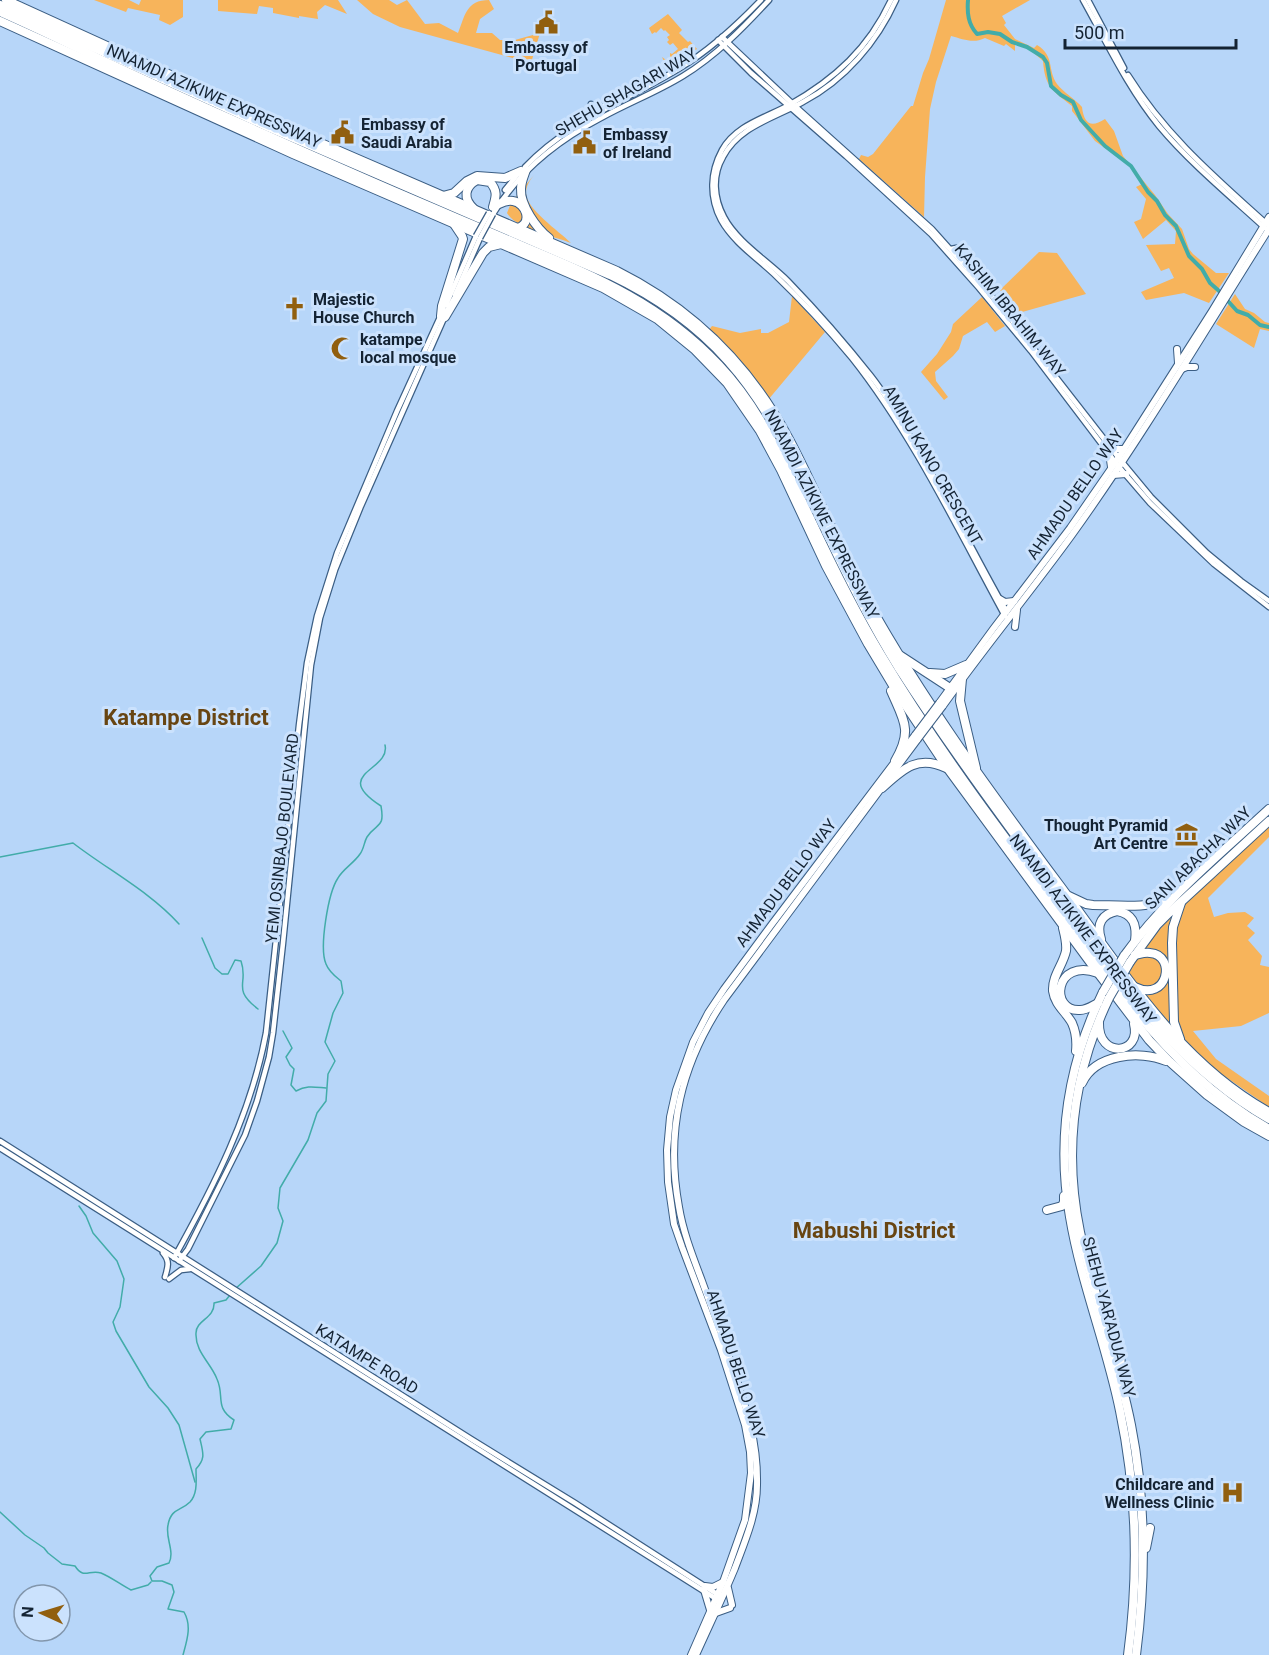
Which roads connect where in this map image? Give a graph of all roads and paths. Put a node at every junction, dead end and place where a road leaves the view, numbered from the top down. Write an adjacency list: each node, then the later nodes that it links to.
1 (0, 0): 10 (highway)
2 (6, 0): 10 (highway)
3 (761, 0): 14 (main road, SHEHU SHAGARI WAY)
4 (769, 0): 16 (main road, SHEHU SHAGARI WAY)
5 (891, 0): 21 (main road)
6 (896, 0): 21 (main road)
7 (1083, 0): 38 (main road)
8 (1088, 0): 38 (main road)
9 (0, 5): 15 (highway, NNAMDI AZIKIWE EXPRESSWAY)
10 (18, 5): 11 (highway, NNAMDI AZIKIWE EXPRESSWAY)
11 (33, 12): 15 (highway); 17 (highway, NNAMDI AZIKIWE EXPRESSWAY)
12 (0, 14): 18 (highway, NNAMDI AZIKIWE EXPRESSWAY)
13 (0, 21): 19 (highway, NNAMDI AZIKIWE EXPRESSWAY)
14 (720, 39): 16 (main road, KASHIM IBRAHIM WAY); 23 (main road, SHEHU SHAGARI WAY)
15 (81, 42): 18 (highway, NNAMDI AZIKIWE EXPRESSWAY)
16 (725, 45): 20 (main road, KASHIM IBRAHIM WAY); 31 (main road, SHEHU SHAGARI WAY)
17 (118, 51): 18 (highway); 30 (highway, NNAMDI AZIKIWE EXPRESSWAY)
18 (138, 72): 19 (highway); 22 (highway, NNAMDI AZIKIWE EXPRESSWAY); 26 (highway, NNAMDI AZIKIWE EXPRESSWAY)
19 (142, 85): 33 (highway, NNAMDI AZIKIWE EXPRESSWAY)
20 (782, 96): 21 (main road); 24 (main road, KASHIM IBRAHIM WAY); 25 (main road)
21 (802, 100): 24 (main road); 27 (main road)
22 (224, 106): 26 (highway); 29 (highway, NNAMDI AZIKIWE EXPRESSWAY)
23 (610, 106): 28 (main road, SHEHU SHAGARI WAY); 28 (main road)
24 (792, 106): 25 (main road); 27 (main road, KASHIM IBRAHIM WAY)
25 (781, 111): 27 (main road); 49 (main road)
26 (219, 114): 32 (highway, NNAMDI AZIKIWE EXPRESSWAY)
27 (801, 114): 43 (main road, KASHIM IBRAHIM WAY); 54 (main road, KASHIM IBRAHIM WAY)
28 (586, 119): 31 (main road, SHEHU SHAGARI WAY)
29 (352, 164): 30 (highway); 47 (highway, NNAMDI AZIKIWE EXPRESSWAY)
30 (373, 166): 34 (highway, NNAMDI AZIKIWE EXPRESSWAY)
31 (523, 171): 34 (highway); 35 (main road, SHEHU SHAGARI WAY); 41 (highway)
32 (366, 179): 33 (highway); 45 (highway, NNAMDI AZIKIWE EXPRESSWAY)
33 (382, 193): 37 (highway, NNAMDI AZIKIWE EXPRESSWAY)
34 (441, 196): 36 (highway, NNAMDI AZIKIWE EXPRESSWAY)
35 (493, 209): 36 (highway); 39 (highway); 48 (main road, SHEHU SHAGARI WAY, bridge)
36 (475, 210): 39 (highway, NNAMDI AZIKIWE EXPRESSWAY)
37 (453, 223): 40 (highway, NNAMDI AZIKIWE EXPRESSWAY); 48 (highway)
38 (1267, 226): 50 (main road, AHMADU BELLO WAY)
39 (518, 228): 41 (highway, NNAMDI AZIKIWE EXPRESSWAY)
40 (502, 244): 44 (highway, NNAMDI AZIKIWE EXPRESSWAY); 48 (highway)
41 (560, 246): 46 (highway, NNAMDI AZIKIWE EXPRESSWAY)
42 (962, 247): 43 (main road)
43 (951, 249): 54 (main road, KASHIM IBRAHIM WAY)
44 (577, 276): 45 (highway); 58 (highway, NNAMDI AZIKIWE EXPRESSWAY)
45 (594, 277): 53 (highway, NNAMDI AZIKIWE EXPRESSWAY)
46 (635, 280): 47 (highway); 60 (highway, NNAMDI AZIKIWE EXPRESSWAY)
47 (651, 297): 59 (highway, NNAMDI AZIKIWE EXPRESSWAY)
48 (443, 317): 52 (main road, SHEHU SHAGARI WAY)
49 (828, 328): 61 (main road, AMINU KANO CRESCENT); 67 (main road, AMINU KANO CRESCENT)
50 (1193, 346): 51 (main road, AHMADU BELLO WAY); 51 (main road); 51 (main road)
51 (1180, 367): 55 (main road, AHMADU BELLO WAY)
52 (399, 412): 114 (main road, YEMI OSINBAJO BOULEVARD); 116 (main road, YEMI OSINBAJO BOULEVARD)
53 (777, 449): 58 (highway); 66 (highway, NNAMDI AZIKIWE EXPRESSWAY)
54 (1111, 451): 55 (main road); 56 (main road, KASHIM IBRAHIM WAY); 57 (main road)
55 (1125, 452): 56 (main road, AHMADU BELLO WAY)
56 (1121, 465): 57 (main road, AHMADU BELLO WAY); 62 (main road, KASHIM IBRAHIM WAY); 64 (main road, AHMADU BELLO WAY); 65 (main road, KASHIM IBRAHIM WAY)
57 (1111, 468): 64 (main road, AHMADU BELLO WAY)
58 (781, 470): 63 (highway, NNAMDI AZIKIWE EXPRESSWAY)
59 (848, 578): 60 (highway); 81 (highway, NNAMDI AZIKIWE EXPRESSWAY)
60 (865, 597): 69 (highway, NNAMDI AZIKIWE EXPRESSWAY)
61 (1000, 599): 64 (main road); 67 (main road, AMINU KANO CRESCENT)
62 (1269, 601)
63 (846, 604): 66 (highway); 72 (highway, NNAMDI AZIKIWE EXPRESSWAY)
64 (1016, 604): 67 (main road, AHMADU BELLO WAY); 68 (main road)
65 (1269, 607)
66 (858, 615): 86 (highway, NNAMDI AZIKIWE EXPRESSWAY)
67 (1005, 615): 68 (main road, AHMADU BELLO WAY); 70 (main road, AHMADU BELLO WAY)
68 (998, 632): 73 (main road, AHMADU BELLO WAY)
69 (897, 653): 71 (highway); 79 (highway, NNAMDI AZIKIWE EXPRESSWAY)
70 (966, 665): 71 (highway); 74 (main road, AHMADU BELLO WAY)
71 (929, 673): 74 (highway)
72 (886, 675): 76 (highway); 78 (highway, NNAMDI AZIKIWE EXPRESSWAY)
73 (962, 679): 74 (main road, AHMADU BELLO WAY); 75 (highway)
74 (952, 689): 75 (highway); 76 (main road, AHMADU BELLO WAY, bridge)
75 (960, 698): 79 (highway)
76 (913, 737): 77 (highway); 80 (main road, AHMADU BELLO WAY)
77 (895, 760): 132 (main road, AHMADU BELLO WAY)
78 (948, 769): 80 (highway); 88 (highway, NNAMDI AZIKIWE EXPRESSWAY)
79 (977, 772): 83 (highway, NNAMDI AZIKIWE EXPRESSWAY)
80 (882, 788): 132 (main road, AHMADU BELLO WAY)
81 (989, 799): 83 (highway); 87 (highway, NNAMDI AZIKIWE EXPRESSWAY)
82 (1269, 809): 90 (highway, SANI ABACHA WAY)
83 (1007, 814): 85 (highway, NNAMDI AZIKIWE EXPRESSWAY)
84 (1269, 821): 90 (highway, SANI ABACHA WAY)
85 (1034, 850): 87 (highway); 89 (highway, NNAMDI AZIKIWE EXPRESSWAY)
86 (1018, 854): 88 (highway); 107 (highway, NNAMDI AZIKIWE EXPRESSWAY)
87 (1042, 871): 107 (highway, NNAMDI AZIKIWE EXPRESSWAY)
88 (1026, 874): 91 (highway, NNAMDI AZIKIWE EXPRESSWAY)
89 (1067, 895): 90 (highway); 93 (highway, NNAMDI AZIKIWE EXPRESSWAY)
90 (1178, 898): 92 (highway, SANI ABACHA WAY); 94 (highway, SANI ABACHA WAY); 101 (highway)
91 (1062, 924): 95 (highway, NNAMDI AZIKIWE EXPRESSWAY); 102 (highway)
92 (1135, 942): 93 (highway); 94 (highway, SANI ABACHA WAY)
93 (1102, 943): 96 (highway, NNAMDI AZIKIWE EXPRESSWAY)
94 (1130, 957): 96 (highway); 97 (highway, bridge)
95 (1098, 973): 98 (highway); 100 (highway, NNAMDI AZIKIWE EXPRESSWAY)
96 (1135, 987): 101 (highway, NNAMDI AZIKIWE EXPRESSWAY)
97 (1106, 995): 98 (highway, SHEHU YAR'ADUA WAY); 99 (highway, SHEHU YAR'ADUA WAY)
98 (1098, 1003): 102 (highway, SHEHU YAR'ADUA WAY)
99 (1099, 1019): 100 (highway); 106 (highway, SHEHU YAR'ADUA WAY)
100 (1132, 1020): 103 (highway, NNAMDI AZIKIWE EXPRESSWAY)
101 (1181, 1043): 104 (highway, NNAMDI AZIKIWE EXPRESSWAY)
102 (1076, 1061): 115 (highway, SHEHU YAR'ADUA WAY)
103 (1170, 1062): 105 (highway, NNAMDI AZIKIWE EXPRESSWAY); 106 (highway)
104 (1219, 1078): 107 (highway); 108 (highway, NNAMDI AZIKIWE EXPRESSWAY)
105 (1207, 1095): 107 (highway); 111 (highway, NNAMDI AZIKIWE EXPRESSWAY)
106 (1077, 1096): 117 (highway, SHEHU YAR'ADUA WAY)
107 (1243, 1108): 109 (highway, NNAMDI AZIKIWE EXPRESSWAY); 110 (highway, NNAMDI AZIKIWE EXPRESSWAY)
108 (1269, 1112)
109 (1269, 1119)
110 (1269, 1129)
111 (1269, 1136)
112 (0, 1141): 120 (main road, KATAMPE ROAD)
113 (0, 1148): 120 (main road, KATAMPE ROAD)
114 (221, 1170): 116 (main road); 118 (main road, YEMI OSINBAJO BOULEVARD)
115 (1064, 1171): 119 (highway, SHEHU YAR'ADUA WAY); 119 (highway)
116 (227, 1173): 121 (main road, YEMI OSINBAJO BOULEVARD)
117 (1080, 1230): 123 (highway); 127 (highway, SHEHU YAR'ADUA WAY)
118 (186, 1237): 120 (main road); 122 (main road, YEMI OSINBAJO BOULEVARD)
119 (1074, 1237): 128 (highway, SHEHU YAR'ADUA WAY)
120 (162, 1247): 122 (main road, KATAMPE ROAD); 125 (main road)
121 (188, 1249): 124 (main road, YEMI OSINBAJO BOULEVARD); 125 (main road)
122 (175, 1255): 124 (main road, KATAMPE ROAD)
123 (1094, 1258)
124 (181, 1259): 125 (main road, KATAMPE ROAD)
125 (192, 1266): 133 (main road, KATAMPE ROAD)
126 (1120, 1348): 127 (highway)
127 (1122, 1386): 131 (highway, SHEHU YAR'ADUA WAY)
128 (1135, 1524): 130 (highway); 136 (highway, SHEHU YAR'ADUA WAY)
129 (1150, 1528): 131 (highway)
130 (1132, 1545)
131 (1143, 1564): 136 (highway, SHEHU YAR'ADUA WAY)
132 (725, 1583): 133 (main road); 134 (main road, AHMADU BELLO WAY); 135 (main road)
133 (705, 1588): 134 (main road, KATAMPE ROAD); 135 (main road)
134 (719, 1598): 135 (main road, AHMADU BELLO WAY)
135 (713, 1612): 137 (main road, AHMADU BELLO WAY); 138 (main road, AHMADU BELLO WAY)
136 (1132, 1654)
137 (691, 1655)
138 (696, 1655)

